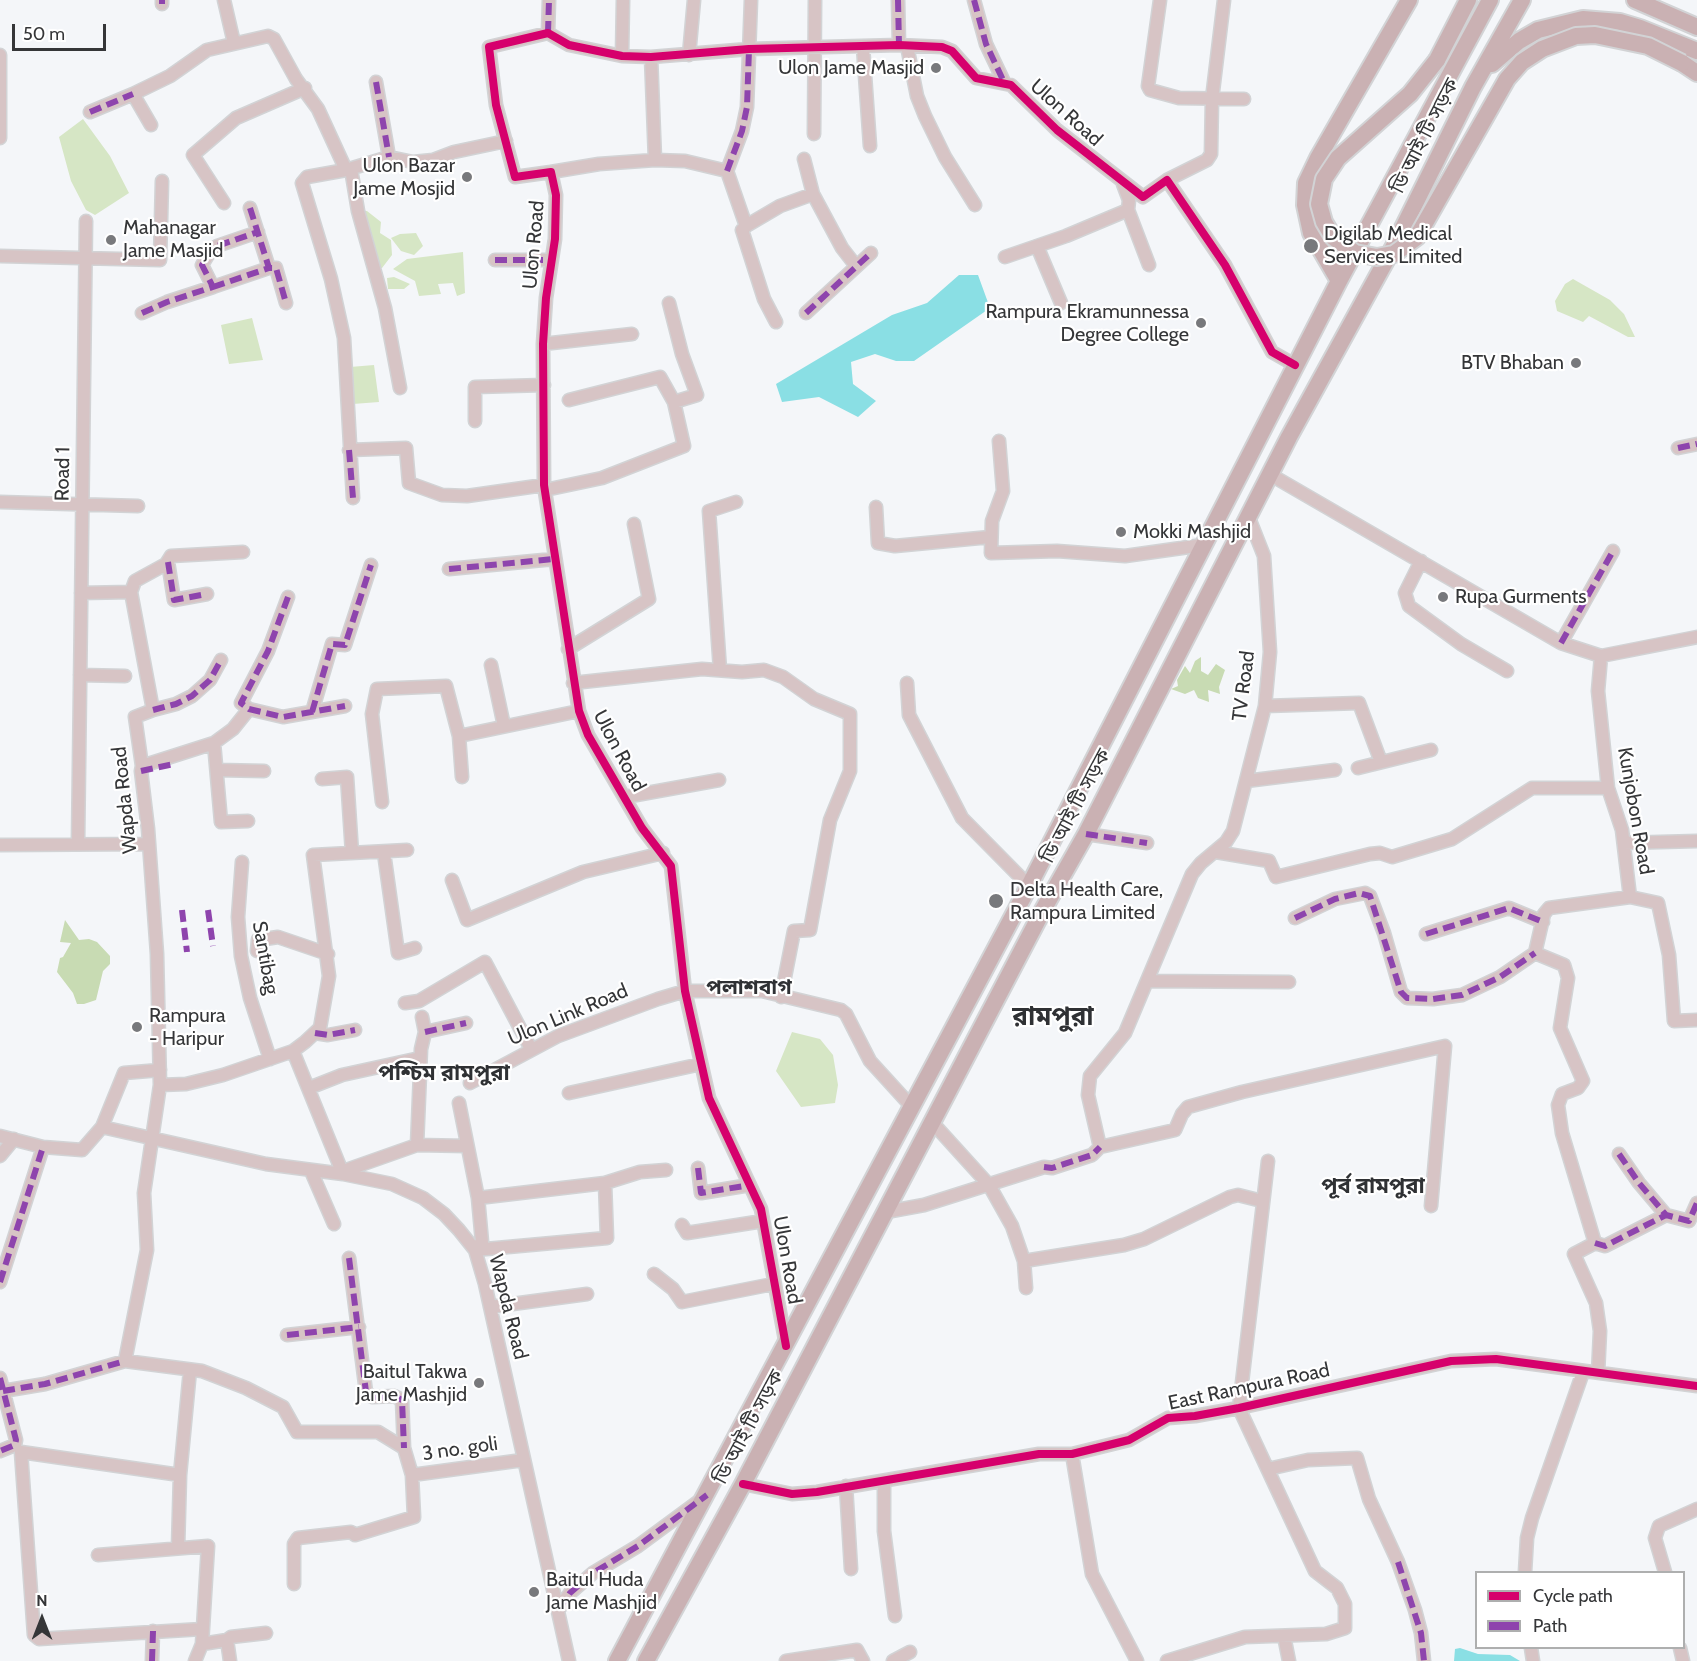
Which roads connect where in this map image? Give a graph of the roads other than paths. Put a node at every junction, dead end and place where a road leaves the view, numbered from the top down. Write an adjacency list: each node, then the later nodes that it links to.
1 (224, 0): 20 (street)
2 (549, 0): 19 (street)
3 (623, 0): 28 (street)
4 (694, 0): 27 (street)
5 (751, 0): 23 (street)
6 (815, 0): 24 (street)
7 (898, 0): 21 (street)
8 (974, 0): 32 (street)
9 (1160, 0): 36 (street)
10 (1224, 0): 36 (street)
11 (1409, 0): 72 (main road)
12 (1459, 0): 17 (main road)
13 (1468, 0): 17 (main road)
14 (1490, 0): 72 (main road, ডি আই টি সড়ক)
15 (1522, 0): 33 (main road, ডি আই টি সড়ক)
16 (1635, 0): 18 (main road)
17 (1457, 25): 30 (main road, bridge)
18 (1697, 27)
19 (548, 33): 28 (street, Ulon Road); 42 (street, Ulon Road)
20 (234, 43): 34 (street); 35 (street)
21 (903, 45): 22 (street, Ulon Road); 32 (street, Ulon Road); 56 (street)
22 (863, 47): 24 (street, Ulon Road); 43 (street)
23 (749, 50): 24 (street, Ulon Road); 27 (street, Ulon Road); 48 (street)
24 (816, 50): 40 (street)
25 (1697, 51): 33 (main road)
26 (0, 55): 41 (street)
27 (689, 55): 29 (street, Ulon Road)
28 (622, 56): 29 (street, Ulon Road)
29 (651, 57): 45 (street)
30 (1697, 73)
31 (376, 82): 44 (street)
32 (1004, 82): 52 (street, Ulon Road)
33 (1473, 87): 92 (main road, ডি আই টি সড়ক)
34 (305, 88): 47 (street); 55 (street)
35 (133, 94): 38 (street); 39 (street)
36 (1212, 99): 37 (street); 50 (street)
37 (1244, 99)
38 (90, 112)
39 (151, 125)
40 (814, 135)
41 (0, 138)
42 (506, 141): 44 (street); 49 (street, Ulon Road)
43 (870, 146)
44 (389, 157): 47 (street)
45 (655, 159): 48 (street); 49 (street)
46 (804, 159): 53 (street)
47 (348, 170): 84 (street); 91 (street)
48 (727, 171): 60 (street)
49 (550, 172): 68 (street, Ulon Road)
50 (1167, 180): 54 (street); 82 (street)
51 (162, 181): 66 (street)
52 (1122, 183): 54 (street, Ulon Road); 57 (street)
53 (813, 194): 60 (street); 70 (street)
54 (1143, 197): 57 (street)
55 (224, 204)
56 (975, 205)
57 (1128, 207): 62 (street); 69 (street)
58 (250, 208): 61 (street)
59 (86, 221): 66 (street, Road 1)
60 (746, 226): 79 (street)
61 (258, 232): 71 (street); 73 (street)
62 (1037, 246): 65 (street); 76 (street)
63 (871, 253): 70 (street)
64 (0, 256): 66 (street)
65 (1005, 256)
66 (85, 258): 97 (street, Road 1)
67 (495, 260): 68 (street)
68 (551, 260): 81 (street, Ulon Road)
69 (1149, 265)
70 (856, 266): 78 (street)
71 (269, 268): 73 (street); 74 (street)
72 (1340, 281): 82 (main road, ডি আই টি সড়ক)
73 (213, 287): 77 (street)
74 (286, 303)
75 (669, 303): 86 (street)
76 (1061, 303)
77 (142, 313)
78 (806, 313)
79 (776, 322)
80 (632, 334): 81 (street)
81 (543, 344): 83 (street, Ulon Road)
82 (1296, 365): 103 (main road, ডি আই টি সড়ক)
83 (544, 385): 87 (street); 93 (street, Ulon Road)
84 (400, 388)
85 (569, 400): 86 (street)
86 (674, 402): 93 (street)
87 (475, 421)
88 (999, 441): 102 (street)
89 (1697, 444): 90 (street)
90 (1678, 448)
91 (349, 450): 93 (street); 94 (street)
92 (1270, 475): 100 (main road, ডি আই টি সড়ক); 107 (street)
93 (545, 488): 106 (street, Ulon Road)
94 (353, 498)
95 (0, 502): 97 (street)
96 (736, 502): 121 (street)
97 (82, 504): 98 (street); 112 (street, Road 1)
98 (138, 506)
99 (876, 507): 102 (street)
100 (1249, 518): 128 (street, TV Road); 151 (main road, ডি আই টি সড়ক)
101 (634, 524): 117 (street)
102 (990, 537): 103 (street)
103 (1203, 545): 165 (main road, ডি আই টি সড়ক)
104 (1613, 551): 116 (street)
105 (243, 552): 108 (street)
106 (554, 560): 110 (street); 117 (street, Ulon Road)
107 (1421, 561): 116 (street); 122 (street)
108 (168, 562): 111 (street); 113 (street)
109 (371, 564): 132 (street)
110 (449, 568)
111 (131, 592): 112 (street); 130 (street)
112 (81, 593): 123 (street, Road 1)
113 (207, 594)
114 (288, 597): 129 (street)
115 (1697, 637): 118 (street)
116 (1561, 643): 118 (street)
117 (568, 649): 126 (street, Ulon Road)
118 (1601, 656): 147 (street, Kunjobon Road)
119 (221, 660): 130 (street)
120 (491, 665): 133 (street)
121 (720, 670): 126 (street); 177 (street)
122 (1507, 671)
123 (80, 675): 124 (street); 155 (street, Road 1)
124 (125, 676)
125 (907, 682): 165 (street)
126 (573, 683): 131 (street, Ulon Road)
127 (345, 706): 132 (street)
128 (1265, 706): 137 (street); 146 (street, TV Road)
129 (249, 709): 132 (street); 135 (street)
130 (153, 710): 138 (street, Wapda Road)
131 (579, 711): 133 (street); 148 (street, Ulon Road)
132 (312, 712)
133 (504, 726): 134 (street)
134 (459, 736): 143 (street); 149 (street)
135 (214, 743): 138 (street); 140 (street)
136 (1431, 750): 137 (street)
137 (1381, 762): 139 (street)
138 (142, 766): 156 (street, Wapda Road)
139 (1358, 768)
140 (217, 770): 142 (street); 150 (street)
141 (1335, 770): 146 (street)
142 (264, 771)
143 (462, 777)
144 (322, 779): 160 (street)
145 (719, 780): 148 (street)
146 (1246, 781): 159 (street, TV Road)
147 (1608, 788): 154 (street, Kunjobon Road); 159 (street)
148 (625, 797): 162 (street, Ulon Road)
149 (382, 802)
150 (248, 821)
151 (1086, 834): 153 (street); 196 (main road, ডি আই টি সড়ক)
152 (1697, 841): 154 (street)
153 (1147, 843)
154 (1624, 843): 166 (street, Kunjobon Road)
155 (78, 844): 156 (street); 157 (street)
156 (149, 844): 190 (street, Wapda Road)
157 (0, 845)
158 (407, 850): 161 (street)
159 (1216, 852): 174 (street, TV Road)
160 (352, 853): 161 (street); 173 (street)
161 (384, 853): 170 (street)
162 (663, 853): 164 (street); 176 (street, Ulon Road)
163 (242, 862): 188 (street, Santibag)
164 (452, 880)
165 (1029, 886): 192 (main road, ডি আই টি সড়ক)
166 (1630, 897): 168 (street); 180 (street, Kunjobon Road)
167 (1296, 918): 172 (street)
168 (1543, 922): 169 (street); 172 (street)
169 (1426, 934)
170 (415, 948)
171 (257, 951): 173 (street, Santibag)
172 (1535, 953): 227 (street)
173 (328, 954): 184 (street)
174 (1148, 981): 175 (street); 207 (street, TV Road)
175 (1288, 982)
176 (685, 991): 177 (street, Ulon Link Road); 185 (street, Ulon Link Road); 189 (street, Ulon Road)
177 (781, 997): 198 (street, Ulon Link Road)
178 (405, 1003): 185 (street)
179 (422, 1017): 183 (street)
180 (1697, 1020)
181 (466, 1023): 183 (street)
182 (355, 1030): 184 (street)
183 (425, 1032): 187 (street)
184 (315, 1033): 186 (street)
185 (531, 1049): 191 (street, Ulon Link Road)
186 (293, 1051): 188 (street); 194 (street)
187 (420, 1058): 194 (street); 204 (street)
188 (270, 1059): 193 (street)
189 (701, 1064): 195 (street); 216 (street, Ulon Road)
190 (160, 1070): 193 (street, Wapda Road); 200 (street)
191 (470, 1083)
192 (923, 1084): 196 (main road); 198 (main road, ডি আই টি সড়ক)
193 (160, 1085): 202 (street, Wapda Road)
194 (309, 1088): 214 (street)
195 (569, 1094)
196 (945, 1095): 199 (main road, ডি আই টি সড়ক)
197 (459, 1103): 205 (street)
198 (912, 1106): 239 (main road, ডি আই টি সড়ক)
199 (931, 1121): 217 (street); 222 (main road, ডি আই টি সড়ক)
200 (102, 1127): 202 (street, Wapda Road); 206 (street)
201 (0, 1136): 203 (street)
202 (153, 1138): 213 (street, Wapda Road); 240 (street, Wapda Road)
203 (14, 1139): 206 (street); 209 (street)
204 (417, 1145): 205 (street); 214 (street)
205 (466, 1146): 218 (street)
206 (43, 1147): 232 (street)
207 (1100, 1147): 217 (street); 221 (street)
208 (1619, 1154): 223 (street)
209 (0, 1156)
210 (1268, 1161): 219 (street)
211 (698, 1168): 216 (street)
212 (666, 1170): 215 (street)
213 (311, 1171): 214 (street, Wapda Road); 225 (street)
214 (343, 1174): 228 (street, Wapda Road)
215 (605, 1183): 218 (street); 228 (street)
216 (750, 1185): 224 (street, Ulon Road)
217 (989, 1185): 222 (street); 230 (street)
218 (478, 1198): 228 (street)
219 (1262, 1201): 230 (street); 247 (street)
220 (1697, 1203): 223 (street)
221 (1431, 1206)
222 (886, 1212): 256 (main road, ডি আই টি সড়ক)
223 (1666, 1215): 227 (street)
224 (763, 1221): 226 (street); 233 (street, Ulon Road)
225 (334, 1224)
226 (682, 1225)
227 (1595, 1243): 243 (street)
228 (475, 1250): 236 (street, Wapda Road)
229 (349, 1258): 237 (street)
230 (1024, 1261): 234 (street)
231 (654, 1274): 233 (street)
232 (0, 1282)
233 (773, 1284): 239 (street, Ulon Road)
234 (1026, 1288)
235 (587, 1294): 236 (street)
236 (490, 1307): 251 (street, Wapda Road)
237 (359, 1327): 238 (street); 248 (street)
238 (287, 1335)
239 (786, 1346): 258 (main road, ডি আই টি সড়ক)
240 (125, 1361): 241 (street); 246 (street)
241 (190, 1370): 248 (street); 254 (street)
242 (1583, 1372): 243 (street, East Rampura Road); 247 (street, East Rampura Road); 263 (street)
243 (1598, 1373): 245 (street, East Rampura Road)
244 (0, 1378): 246 (street)
245 (1697, 1386)
246 (3, 1390): 249 (street)
247 (1239, 1408): 250 (street, East Rampura Road); 252 (street)
248 (404, 1448): 253 (street)
249 (0, 1451)
250 (1072, 1454): 255 (street, East Rampura Road); 284 (street)
251 (524, 1460): 253 (street, 3 no. goli); 266 (street, Wapda Road)
252 (1268, 1469): 271 (street); 287 (street)
253 (410, 1471): 265 (street)
254 (180, 1475): 260 (street); 269 (street)
255 (884, 1480): 257 (street, East Rampura Road); 267 (street)
256 (743, 1484): 257 (street, East Rampura Road); 281 (main road, ডি আই টি সড়ক)
257 (846, 1486): 262 (street)
258 (707, 1495): 266 (street); 280 (main road, ডি আই টি সড়ক)
259 (1697, 1509): 264 (street)
260 (178, 1548): 261 (street); 268 (street)
261 (98, 1556)
262 (851, 1569)
263 (1526, 1571)
264 (1665, 1571)
265 (294, 1584)
266 (560, 1609): 279 (street, Wapda Road)
267 (895, 1616)
268 (202, 1629): 269 (street); 273 (street)
269 (153, 1631): 276 (street)
270 (266, 1633): 272 (street)
271 (1284, 1636): 285 (street); 286 (street)
272 (227, 1640): 273 (street); 278 (street)
273 (202, 1644): 277 (street)
274 (910, 1652): 283 (street)
275 (860, 1656): 282 (street)
276 (152, 1661)
277 (195, 1661)
278 (230, 1661)
279 (569, 1661)
280 (617, 1661)
281 (646, 1661)
282 (786, 1661)
283 (893, 1661)
284 (1137, 1661)
285 (1167, 1661)
286 (1288, 1661)
287 (1424, 1661)

